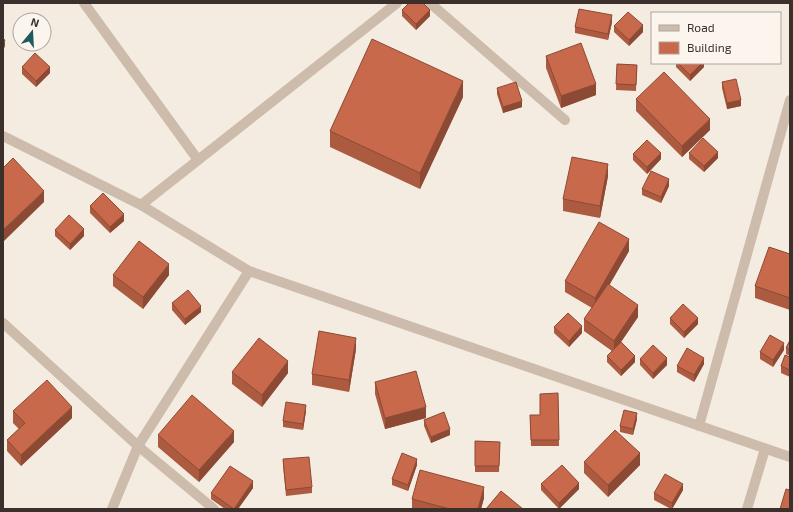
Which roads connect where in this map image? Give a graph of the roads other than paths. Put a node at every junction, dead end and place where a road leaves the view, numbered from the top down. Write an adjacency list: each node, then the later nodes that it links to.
1 (84, 3): 7 (street)
2 (397, 3): 7 (street)
3 (430, 3): 5 (street)
4 (790, 100): 11 (street)
5 (565, 120)
6 (3, 136): 8 (street)
7 (198, 160): 8 (street)
8 (141, 205): 9 (street)
9 (249, 271): 11 (street); 12 (street)
10 (3, 323): 12 (street)
11 (699, 426): 13 (street)
12 (138, 446): 15 (street); 16 (street)
13 (765, 449): 14 (street); 17 (street)
14 (790, 458)
15 (112, 509)
16 (214, 509)
17 (747, 509)

